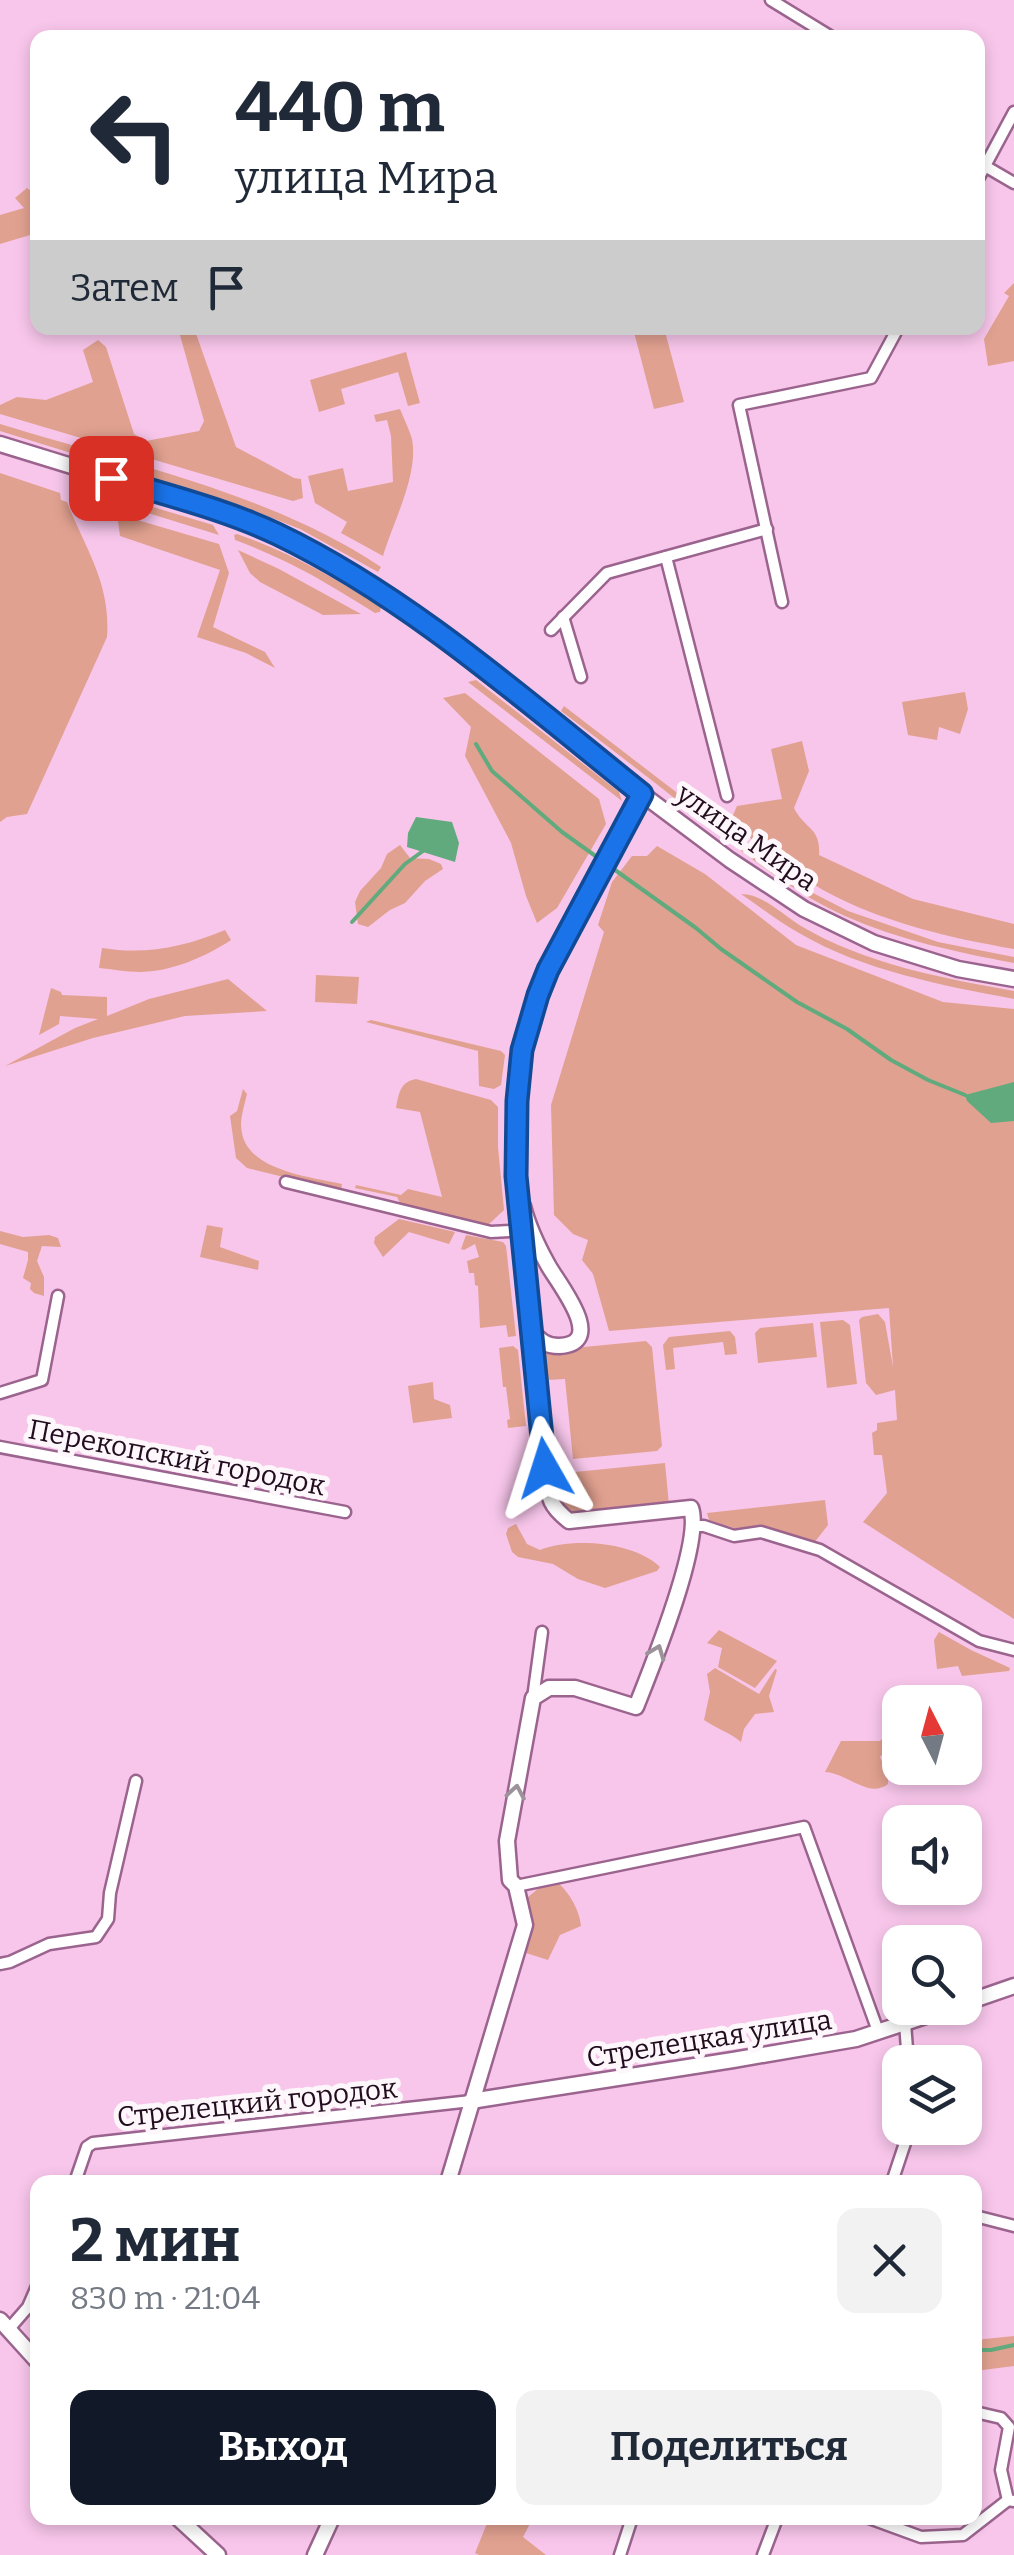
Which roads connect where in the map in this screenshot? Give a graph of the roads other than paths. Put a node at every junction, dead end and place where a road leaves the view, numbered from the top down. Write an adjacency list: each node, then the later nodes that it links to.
1 (771, 0): 2 (street)
2 (821, 30)
3 (1014, 112): 4 (street)
4 (985, 158)
5 (985, 166): 6 (street)
6 (1014, 183)
7 (894, 335): 9 (street)
8 (0, 444): 15 (street, улица Мира)
9 (767, 529): 10 (street); 11 (street)
10 (666, 557): 12 (street); 16 (street)
11 (782, 602)
12 (563, 617): 13 (street); 14 (street)
13 (550, 630)
14 (580, 677)
15 (642, 794): 17 (street, улица Мира); 19 (street)
16 (728, 796)
17 (1014, 978)
18 (286, 1182): 19 (street)
19 (526, 1230): 21 (street); 21 (street)
20 (58, 1296): 22 (street, Перекопский городок)
21 (532, 1331): 25 (street)
22 (0, 1393)
23 (0, 1447): 24 (street, Перекопский городок)
24 (345, 1512)
25 (694, 1526): 27 (street); 28 (street, one-way to 25)
26 (542, 1632): 28 (street)
27 (1014, 1650)
28 (533, 1698): 30 (street, one-way to 28)
29 (136, 1781): 31 (street)
30 (516, 1886): 35 (street); 36 (street)
31 (0, 1964)
32 (1014, 1986): 33 (street)
33 (982, 1996)
34 (895, 2025): 35 (street, Стрелецкая улица)
35 (878, 2031): 36 (street, Стрелецкая улица)
36 (471, 2101): 38 (street, Стрелецкий городок); 39 (street)
37 (905, 2145): 40 (street)
38 (77, 2175)
39 (450, 2175)
40 (897, 2175)
41 (982, 2218): 42 (street)
42 (1014, 2226)
43 (30, 2302): 44 (street)
44 (4, 2325): 45 (street)
45 (30, 2353)
46 (982, 2414): 47 (street)
47 (1011, 2426): 48 (street)
48 (1011, 2500): 49 (street)
49 (982, 2521)
50 (186, 2525): 56 (street)
51 (329, 2525): 57 (street)
52 (630, 2525): 58 (street)
53 (775, 2525): 59 (street)
54 (890, 2525): 55 (street)
55 (977, 2525)
56 (218, 2555)
57 (315, 2555)
58 (620, 2555)
59 (764, 2555)

